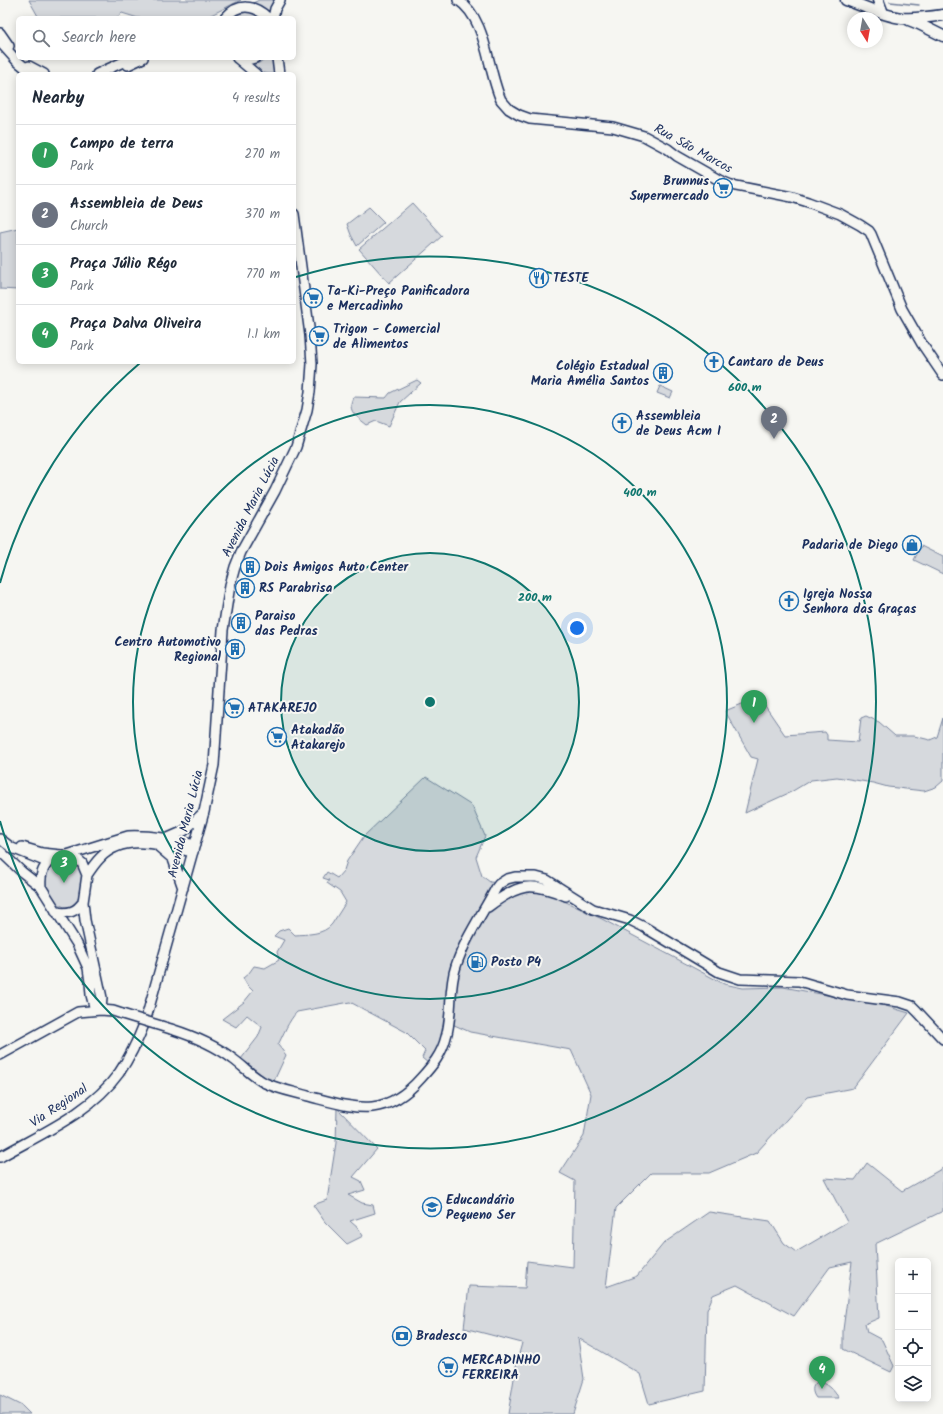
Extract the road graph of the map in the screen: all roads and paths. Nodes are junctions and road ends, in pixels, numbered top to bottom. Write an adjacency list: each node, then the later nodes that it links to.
1 (254, 0): 6 (main road)
2 (280, 0): 13 (main road)
3 (458, 0): 31 (main road, Rua São Marcos)
4 (846, 0): 7 (main road)
5 (878, 0): 8 (main road)
6 (243, 7): 10 (main road); 12 (main road)
7 (880, 12)
8 (883, 12)
9 (883, 13): 14 (main road)
10 (228, 15)
11 (943, 15): 14 (main road)
12 (266, 16)
13 (273, 16)
14 (902, 18): 16 (main road)
15 (0, 33): 18 (main road)
16 (943, 36)
17 (0, 42): 24 (main road)
18 (16, 53)
19 (22, 60): 25 (main road)
20 (128, 60): 26 (main road)
21 (139, 60): 27 (main road)
22 (239, 60): 28 (main road)
23 (277, 60): 29 (main road)
24 (30, 72)
25 (40, 72)
26 (101, 72)
27 (112, 72)
28 (254, 72)
29 (279, 72)
30 (296, 229): 32 (main road, Avenida Maria Lúcia)
31 (943, 375)
32 (204, 812): 33 (main road); 36 (main road, Avenida Maria Lúcia)
33 (167, 838): 36 (main road); 38 (main road)
34 (0, 839): 38 (main road); 39 (main road)
35 (156, 845): 36 (main road); 40 (main road); 42 (main road)
36 (194, 849): 42 (main road, Avenida Maria Lúcia)
37 (0, 851): 41 (main road)
38 (65, 855): 39 (main road); 40 (main road)
39 (50, 860): 41 (main road)
40 (87, 876): 43 (main road)
41 (41, 887): 44 (main road)
42 (183, 888): 50 (main road, Avenida Maria Lúcia)
43 (83, 902): 44 (main road); 46 (main road)
44 (56, 912): 45 (main road)
45 (91, 994): 47 (main road); 48 (main road)
46 (102, 998): 47 (main road); 49 (main road)
47 (98, 1010): 48 (main road); 49 (main road)
48 (78, 1012): 52 (main road)
49 (118, 1012): 51 (main road, bridge)
50 (145, 1022): 53 (main road, Via Regional)
51 (943, 1039)
52 (0, 1055)
53 (0, 1157)

